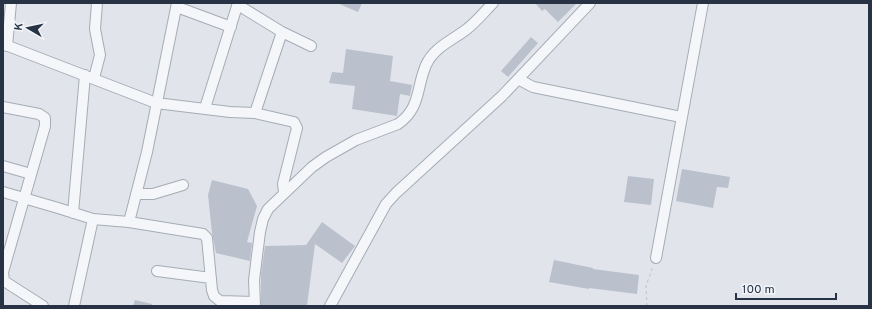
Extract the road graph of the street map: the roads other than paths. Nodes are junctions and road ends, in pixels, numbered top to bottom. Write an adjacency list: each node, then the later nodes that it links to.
1 (11, 3): 10 (street)
2 (97, 3): 12 (street)
3 (493, 3): 23 (street)
4 (590, 3): 13 (street)
5 (703, 3): 18 (street)
6 (238, 4): 8 (street); 9 (street)
7 (177, 5): 8 (street); 14 (street)
8 (230, 27): 16 (street)
9 (282, 32): 11 (street); 17 (street)
10 (5, 45): 12 (street)
11 (311, 46)
12 (90, 76): 14 (street); 26 (street)
13 (518, 79): 18 (street); 36 (street)
14 (156, 103): 16 (street); 24 (street)
15 (3, 107): 20 (street)
16 (205, 108): 17 (street)
17 (255, 113): 23 (street)
18 (681, 117): 29 (street)
19 (3, 166): 20 (street)
20 (31, 174): 25 (street)
21 (183, 185): 24 (street)
22 (3, 192): 25 (street)
23 (284, 192): 33 (street)
24 (136, 194): 28 (street)
25 (24, 198): 26 (street); 32 (street)
26 (74, 213): 27 (street)
27 (93, 219): 28 (street); 35 (street)
28 (129, 222): 31 (street)
29 (656, 258)
30 (157, 271): 31 (street)
31 (211, 278): 33 (street)
32 (29, 302): 34 (street)
33 (255, 304)
34 (43, 306)
35 (74, 306)
36 (330, 306)

